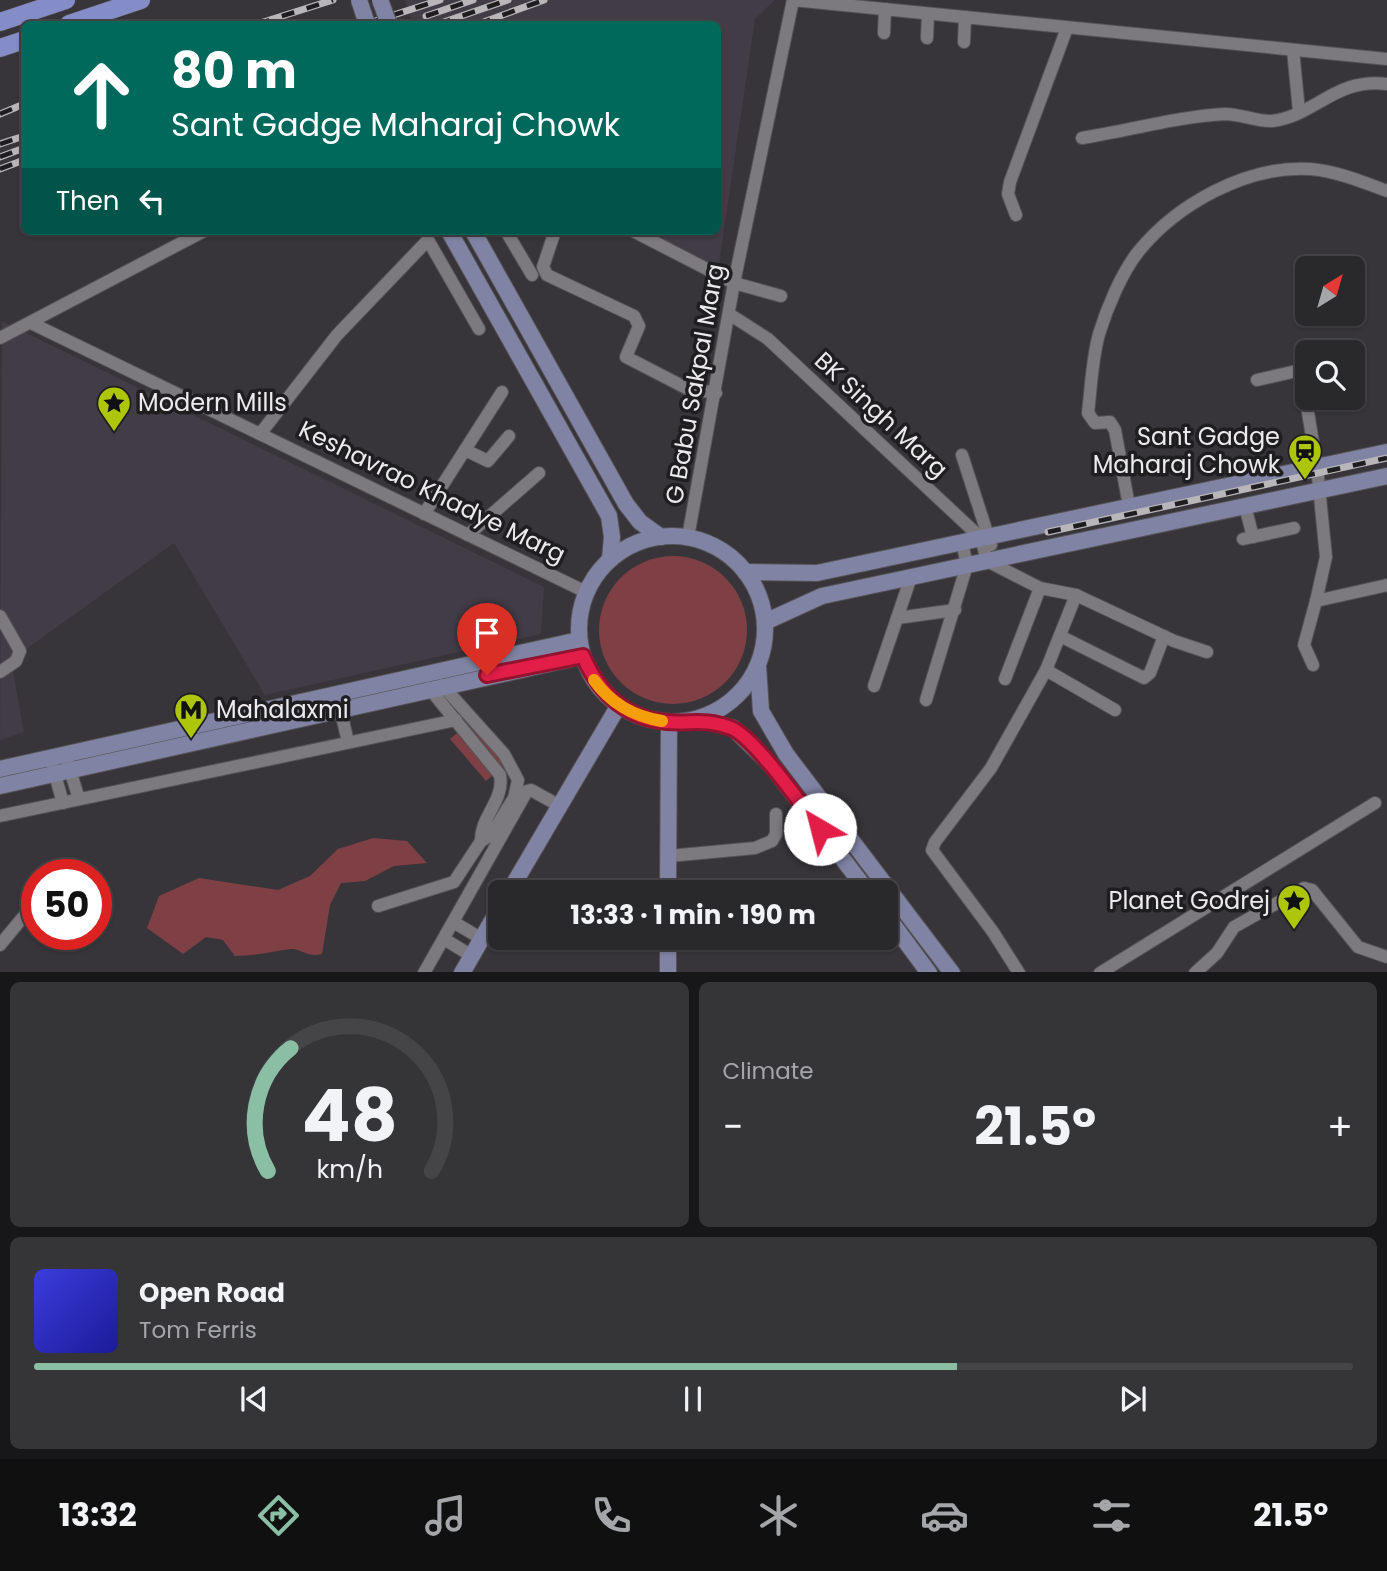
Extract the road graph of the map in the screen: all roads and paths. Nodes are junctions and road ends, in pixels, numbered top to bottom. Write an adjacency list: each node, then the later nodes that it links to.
1 (66, 0): 11 (main road)
2 (141, 0): 8 (main road)
3 (359, 0): 9 (main road, bridge)
4 (380, 0): 10 (main road, bridge)
5 (885, 9): 6 (street, G Babu Sakpal Marg); 13 (street); 35 (street, G Babu Sakpal Marg)
6 (928, 14): 7 (street, G Babu Sakpal Marg); 14 (street)
7 (965, 18): 12 (street, G Babu Sakpal Marg); 16 (street)
8 (78, 21)
9 (367, 21)
10 (388, 21)
11 (0, 22)
12 (1067, 27): 18 (street, G Babu Sakpal Marg); 26 (street)
13 (884, 33)
14 (926, 38)
15 (21, 41): 17 (main road)
16 (964, 42)
17 (0, 48)
18 (1293, 50): 19 (street, G Babu Sakpal Marg); 23 (street)
19 (1369, 58): 20 (street, G Babu Sakpal Marg); 21 (street)
20 (1387, 59)
21 (1368, 81): 22 (street); 23 (street)
22 (1387, 84)
23 (1299, 111): 24 (street)
24 (1082, 138)
25 (1387, 191): 53 (street)
26 (1016, 215)
27 (196, 235): 38 (street)
28 (426, 235): 39 (street); 44 (street)
29 (451, 235): 63 (main road)
30 (474, 235): 58 (main road)
31 (508, 235): 34 (street)
32 (554, 235): 43 (street)
33 (641, 235): 35 (street)
34 (532, 275)
35 (734, 283): 36 (street); 37 (street, G Babu Sakpal Marg)
36 (781, 296)
37 (729, 314): 43 (street, G Babu Sakpal Marg); 60 (street, BK Singh Marg)
38 (31, 323): 40 (street); 44 (street, Keshavrao Khadye Marg)
39 (479, 329)
40 (0, 338)
41 (1257, 380): 49 (street)
42 (502, 392): 46 (street)
43 (716, 393): 59 (street, G Babu Sakpal Marg)
44 (260, 434): 55 (street, Keshavrao Khadye Marg)
45 (509, 436): 46 (street)
46 (465, 450): 55 (street)
47 (1387, 452): 49 (main road)
48 (962, 455): 60 (street)
49 (1317, 467): 52 (street); 53 (main road)
50 (538, 473): 57 (street)
51 (1387, 476): 52 (main road)
52 (1319, 490): 54 (main road); 75 (street)
53 (1129, 506): 60 (main road)
54 (1245, 506): 56 (street); 64 (main road)
55 (424, 514): 57 (street, Keshavrao Khadye Marg)
56 (1294, 528)
57 (468, 535): 73 (street, Keshavrao Khadye Marg)
58 (661, 537): 59 (main road); 63 (main road)
59 (688, 537): 67 (main road)
60 (985, 537): 61 (main road); 64 (street)
61 (962, 542): 62 (main road); 66 (street)
62 (927, 550): 65 (main road); 68 (main road)
63 (610, 559): 73 (main road)
64 (991, 560): 66 (main road); 72 (street)
65 (862, 564): 67 (main road); 71 (main road)
66 (967, 565): 68 (main road); 76 (street)
67 (745, 572): 79 (main road)
68 (932, 572): 69 (main road)
69 (911, 577): 71 (main road); 78 (street)
70 (1387, 585): 75 (street)
71 (867, 586): 79 (main road)
72 (1040, 588): 74 (street); 88 (street)
73 (586, 593): 82 (main road)
74 (1076, 595): 80 (street); 81 (street)
75 (1316, 601): 84 (street)
76 (955, 610): 78 (street); 91 (street)
77 (0, 616): 87 (street)
78 (897, 618): 89 (street)
79 (765, 622): 85 (main road)
80 (1060, 636): 81 (street); 86 (street)
81 (1164, 636): 83 (street)
82 (581, 648): 90 (main road); 92 (main road); 93 (main road)
83 (1208, 652)
84 (1313, 665)
85 (758, 666): 95 (main road); 128 (main road)
86 (1046, 670): 94 (street); 129 (street)
87 (0, 673)
88 (1005, 679)
89 (874, 686)
90 (435, 687): 92 (main road); 96 (street); 108 (street)
91 (926, 700)
92 (331, 705): 98 (street); 99 (main road)
93 (618, 705): 97 (main road); 105 (main road)
94 (1115, 710)
95 (697, 719): 97 (main road); 112 (main road)
96 (456, 720): 98 (street); 108 (street)
97 (669, 722): 109 (main road)
98 (348, 742): 102 (street)
99 (60, 764): 100 (main road); 101 (main road); 102 (street); 103 (street)
100 (1, 768)
101 (0, 786)
102 (79, 799): 103 (street)
103 (63, 803): 107 (street)
104 (1375, 803): 130 (street)
105 (560, 806): 110 (main road); 115 (street)
106 (776, 814): 109 (street)
107 (0, 817)
108 (481, 841): 113 (street)
109 (668, 856): 111 (main road)
110 (516, 880)
111 (668, 880)
112 (859, 880)
113 (378, 906)
114 (21, 920): 120 (street)
115 (455, 923): 118 (street); 119 (street)
116 (488, 928): 119 (main road)
117 (898, 931): 127 (main road)
118 (444, 939): 122 (street); 124 (street)
119 (482, 939): 122 (main road)
120 (0, 945)
121 (668, 950): 126 (main road)
122 (472, 956): 125 (main road)
123 (1387, 957): 131 (street)
124 (424, 972)
125 (462, 972)
126 (668, 972)
127 (929, 972)
128 (952, 972)
129 (1019, 972)
130 (1100, 972)
131 (1195, 972)

